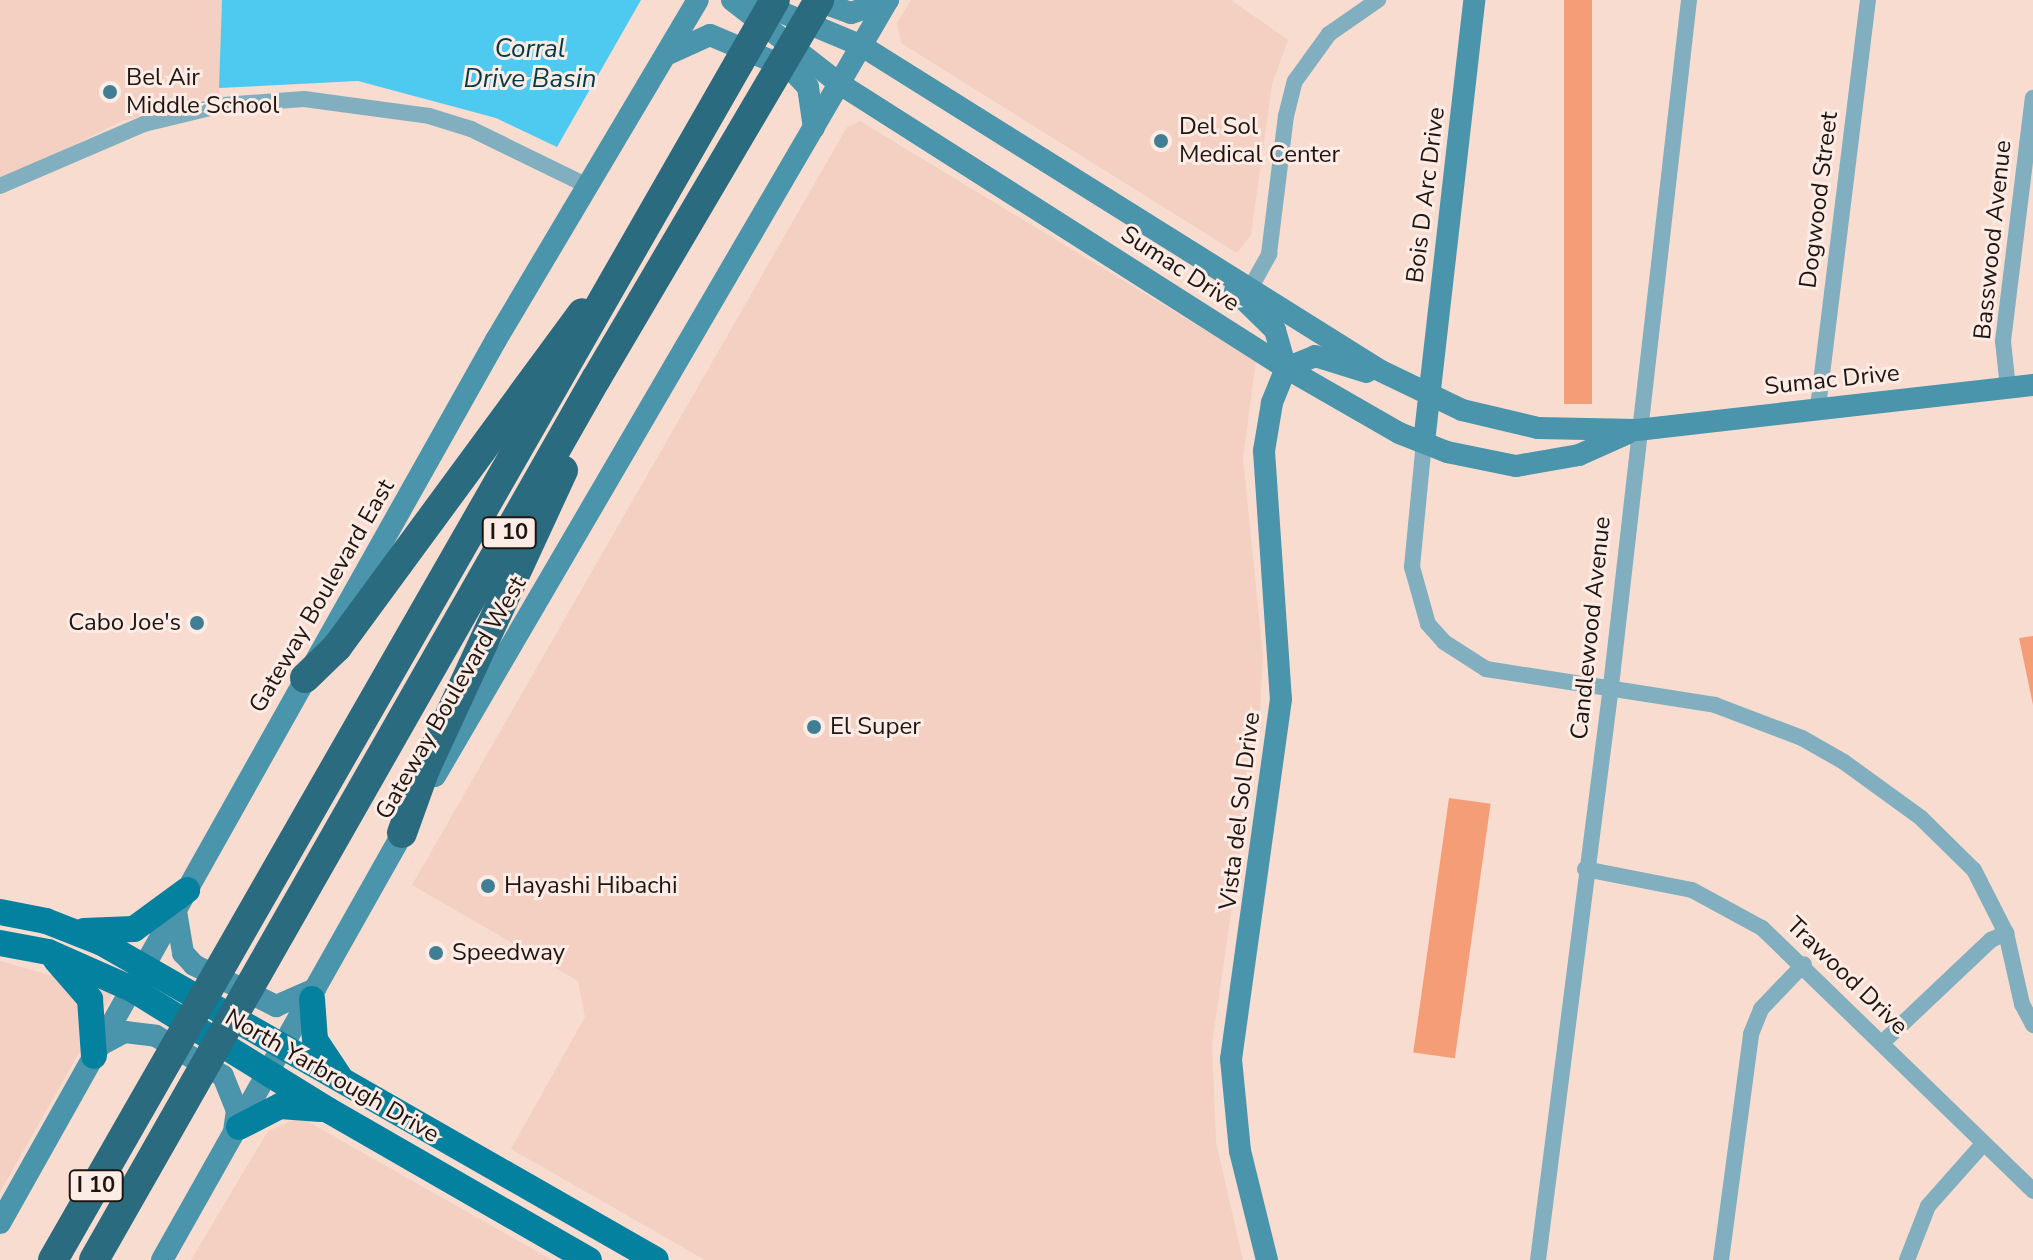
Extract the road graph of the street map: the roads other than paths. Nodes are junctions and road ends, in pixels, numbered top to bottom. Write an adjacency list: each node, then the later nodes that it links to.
1 (698, 0): 12 (main road, Gateway Boulevard East)
2 (732, 0): 13 (main road, Sumac Drive)
3 (752, 0): 11 (main road, Sumac Drive)
4 (775, 0): 19 (highway, I 10)
5 (817, 0): 6 (main road); 22 (highway, I 10)
6 (888, 0): 11 (main road, Gateway Boulevard West)
7 (1378, 0): 20 (street)
8 (1474, 0): 26 (main road, Bois D Arc Drive)
9 (1689, 0): 28 (street, Candlewood Avenue)
10 (1868, 0): 27 (street, Dogwood Street)
11 (862, 46): 13 (main road, Gateway Boulevard West); 18 (main road, Sumac Drive)
12 (668, 54): 15 (main road); 17 (main road, Gateway Boulevard East)
13 (840, 84): 15 (main road, Gateway Boulevard West); 21 (main road, Sumac Drive)
14 (2033, 98): 25 (street, Basswood Avenue)
15 (814, 129): 32 (main road, Gateway Boulevard West)
16 (0, 186): 17 (street)
17 (590, 187): 30 (main road, Gateway Boulevard East)
18 (1176, 241): 20 (main road, Sumac Drive); 21 (main road)
19 (629, 261): 30 (highway); 54 (highway, I 10)
20 (1251, 287): 23 (main road, Sumac Drive)
21 (1286, 368): 23 (main road); 29 (main road, Sumac Drive); 59 (main road, Vista del Sol Drive)
22 (596, 379): 32 (highway); 55 (highway, I 10)
23 (1402, 382): 26 (main road, Sumac Drive)
24 (2033, 385): 25 (main road, Sumac Drive)
25 (2008, 388): 27 (main road, Sumac Drive)
26 (1429, 396): 28 (main road, Sumac Drive); 29 (main road, Bois D Arc Drive)
27 (1818, 407): 28 (main road, Sumac Drive)
28 (1637, 430): 29 (main road, Sumac Drive); 31 (street, Candlewood Avenue)
29 (1424, 442): 31 (street)
30 (305, 678): 34 (main road, Gateway Boulevard East)
31 (1611, 686): 33 (street, Candlewood Avenue); 37 (street)
32 (402, 833): 42 (main road, Gateway Boulevard West)
33 (1585, 869): 40 (street, Trawood Drive); 60 (street, Candlewood Avenue)
34 (182, 900): 36 (main road); 41 (main road, Gateway Boulevard East); 42 (main road)
35 (0, 912): 36 (main road, North Yarbrough Drive)
36 (76, 931): 41 (main road, North Yarbrough Drive)
37 (2006, 933): 43 (street); 44 (street)
38 (0, 943): 39 (main road, North Yarbrough Drive)
39 (48, 952): 41 (main road, North Yarbrough Drive); 46 (main road)
40 (1804, 964): 44 (street, Trawood Drive); 61 (street)
41 (138, 978): 45 (main road, North Yarbrough Drive); 46 (main road, Gateway Boulevard East); 47 (main road, North Yarbrough Drive)
42 (315, 992): 45 (main road, Gateway Boulevard West); 48 (main road)
43 (2033, 1025)
44 (1883, 1042): 51 (street, Trawood Drive)
45 (283, 1049): 47 (main road, Gateway Boulevard West); 48 (main road, North Yarbrough Drive)
46 (98, 1050): 50 (main road); 53 (main road, Gateway Boulevard East)
47 (269, 1074): 49 (main road, North Yarbrough Drive); 50 (main road, Gateway Boulevard West)
48 (345, 1085): 58 (main road, North Yarbrough Drive)
49 (328, 1110): 50 (main road); 57 (main road, North Yarbrough Drive)
50 (236, 1132): 56 (main road, Gateway Boulevard West)
51 (1983, 1144): 52 (street, Trawood Drive); 62 (street)
52 (2033, 1191)
53 (0, 1223)
54 (53, 1260)
55 (94, 1260)
56 (162, 1260)
57 (589, 1260)
58 (656, 1260)
59 (1267, 1260)
60 (1538, 1260)
61 (1721, 1260)
62 (1907, 1260)

